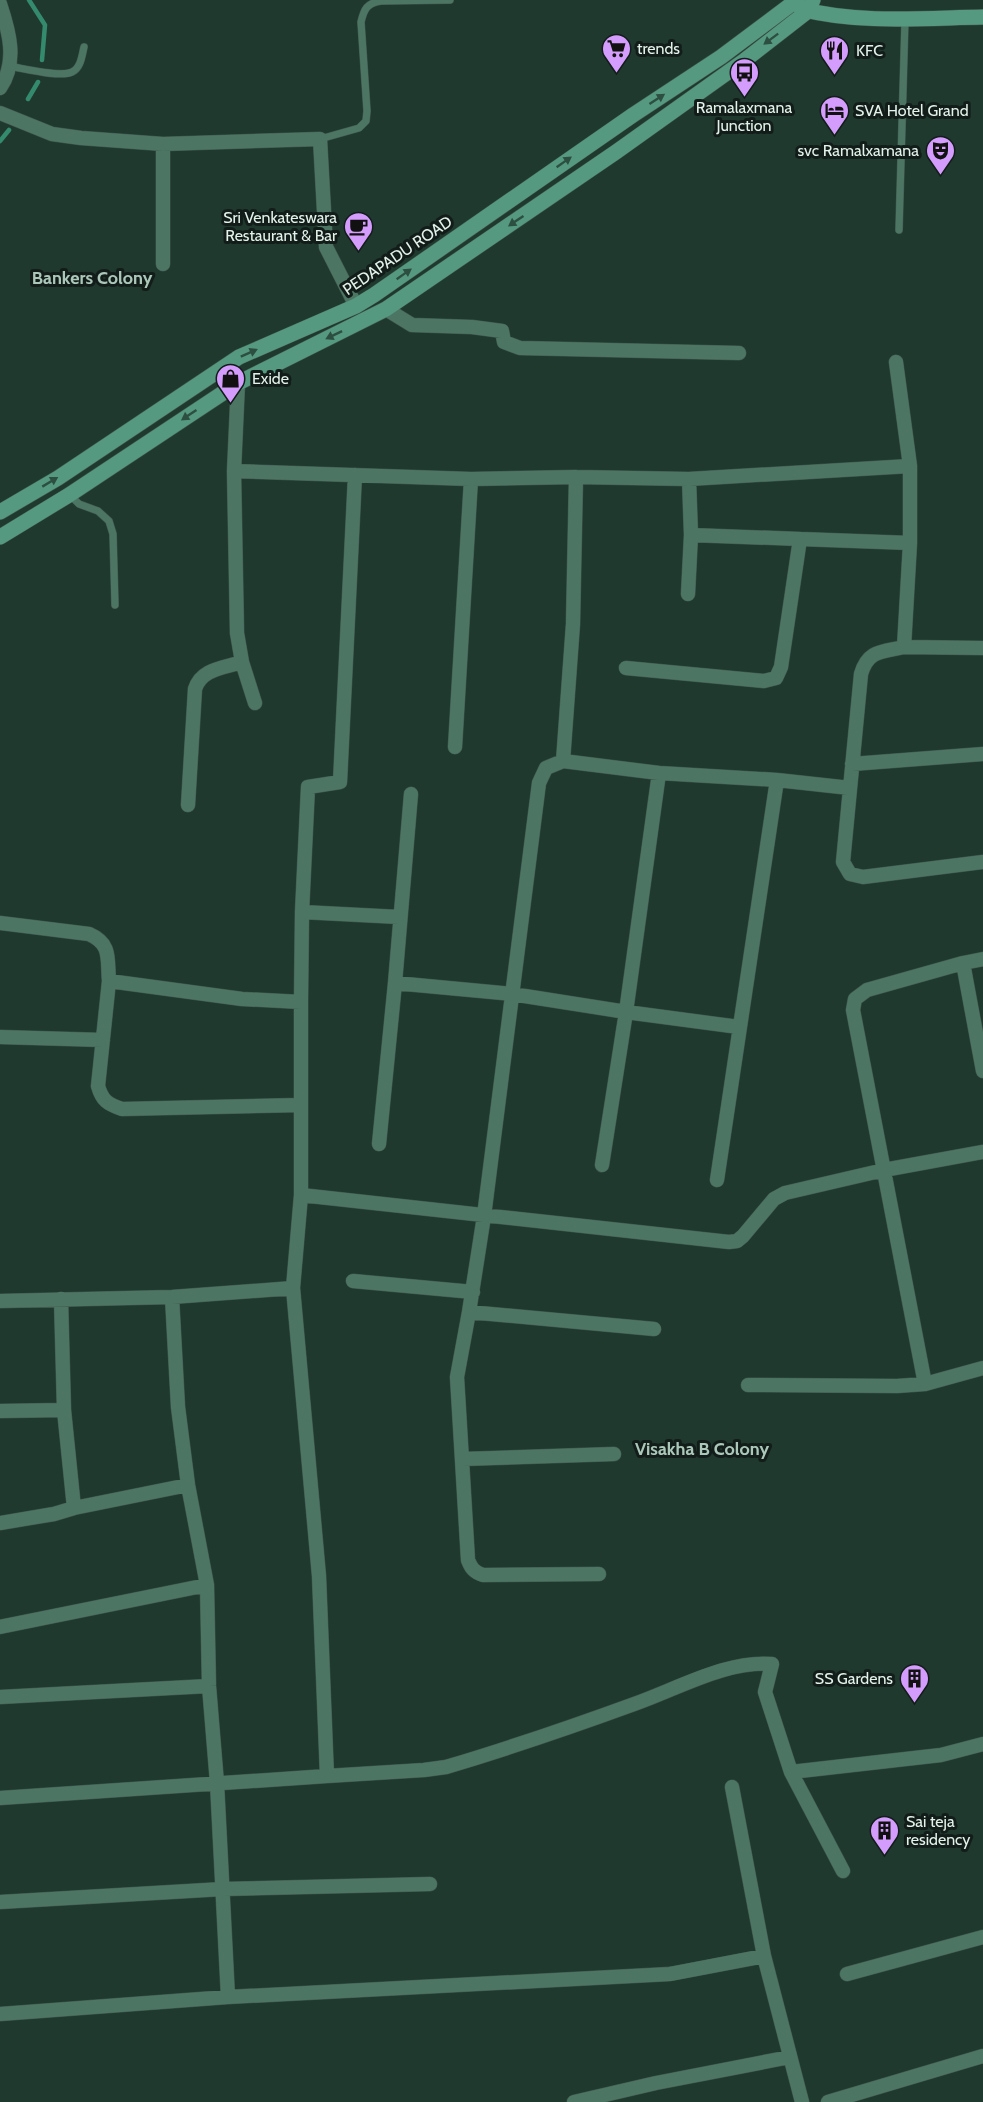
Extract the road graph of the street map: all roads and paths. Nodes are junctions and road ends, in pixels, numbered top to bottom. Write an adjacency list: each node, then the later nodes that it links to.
1 (450, 0): 11 (lane)
2 (793, 3): 4 (main road); 15 (main road, PEDAPADU ROAD, one-way to 2)
3 (0, 4): 8 (street)
4 (811, 5): 6 (main road); 16 (main road, one-way to 16)
5 (983, 17): 6 (main road)
6 (905, 18): 13 (lane)
7 (84, 47): 8 (lane)
8 (8, 66): 9 (street)
9 (1, 84)
10 (0, 113): 12 (street)
11 (320, 139): 12 (street); 15 (street)
12 (163, 144): 14 (street)
13 (899, 230)
14 (163, 264)
15 (356, 306): 27 (main road, PEDAPADU ROAD, one-way to 15)
16 (386, 309): 17 (street); 19 (main road, one-way to 19)
17 (740, 353)
18 (896, 362): 20 (street)
19 (238, 383): 21 (street); 26 (main road, one-way to 26)
20 (910, 466): 25 (street); 31 (street)
21 (234, 471): 22 (street); 36 (street)
22 (355, 475): 24 (street); 49 (street)
23 (576, 477): 24 (street); 25 (street); 41 (street)
24 (471, 478): 39 (street)
25 (689, 479): 28 (street)
26 (69, 495): 29 (main road); 33 (lane)
27 (0, 512)
28 (691, 536): 30 (street); 32 (street)
29 (0, 537)
30 (800, 539): 31 (street); 37 (street)
31 (910, 543): 34 (street)
32 (688, 594)
33 (115, 605)
34 (904, 647): 35 (street); 42 (street)
35 (983, 648)
36 (242, 662): 38 (street); 47 (street)
37 (626, 668)
38 (255, 703)
39 (454, 747)
40 (983, 754): 42 (street)
41 (563, 761): 43 (street); 56 (street)
42 (852, 764): 45 (street)
43 (659, 773): 44 (street); 58 (street)
44 (777, 780): 45 (street); 59 (street)
45 (850, 788): 48 (street)
46 (411, 794): 50 (street)
47 (188, 805)
48 (983, 862)
49 (302, 912): 50 (street); 57 (street)
50 (399, 917): 55 (street)
51 (0, 923): 54 (street)
52 (983, 959): 53 (street)
53 (963, 963): 62 (street); 67 (street)
54 (109, 981): 57 (street); 61 (street)
55 (395, 983): 56 (street); 64 (street)
56 (512, 994): 58 (street); 70 (street)
57 (301, 1002): 63 (street)
58 (626, 1012): 59 (street); 66 (street)
59 (739, 1027): 68 (street)
60 (0, 1037): 61 (street)
61 (103, 1040): 63 (street)
62 (983, 1071)
63 (301, 1105): 69 (street)
64 (379, 1144)
65 (983, 1152): 67 (street)
66 (602, 1165)
67 (884, 1170): 70 (street); 80 (street)
68 (717, 1180)
69 (301, 1195): 70 (street); 72 (street)
70 (484, 1216): 73 (street)
71 (353, 1281): 73 (street)
72 (293, 1288): 74 (street); 96 (street)
73 (473, 1292): 77 (street)
74 (172, 1297): 75 (street); 86 (street)
75 (61, 1299): 76 (street); 82 (street)
76 (0, 1301)
77 (470, 1312): 78 (street); 85 (street)
78 (654, 1329)
79 (983, 1368): 80 (street)
80 (925, 1384): 81 (street)
81 (748, 1385)
82 (64, 1410): 83 (street); 87 (street)
83 (0, 1411)
84 (614, 1454): 85 (street)
85 (462, 1459): 89 (street)
86 (188, 1485): 87 (street); 90 (street)
87 (74, 1508): 88 (street)
88 (0, 1524)
89 (598, 1574)
90 (207, 1585): 91 (street); 92 (street)
91 (0, 1627)
92 (209, 1686): 93 (street); 97 (street)
93 (0, 1697)
94 (983, 1744): 95 (street)
95 (791, 1772): 96 (street); 100 (street)
96 (327, 1776): 97 (street)
97 (217, 1784): 99 (street); 102 (street)
98 (732, 1787): 105 (street)
99 (0, 1798)
100 (843, 1871)
101 (430, 1884): 102 (street)
102 (223, 1889): 103 (street); 107 (street)
103 (0, 1902)
104 (983, 1937): 106 (street)
105 (764, 1956): 107 (street); 110 (street)
106 (847, 1974)
107 (228, 1997): 108 (street)
108 (0, 2014)
109 (983, 2056): 113 (street)
110 (790, 2057): 111 (street); 112 (street)
111 (574, 2102)
112 (802, 2102)
113 (828, 2102)

